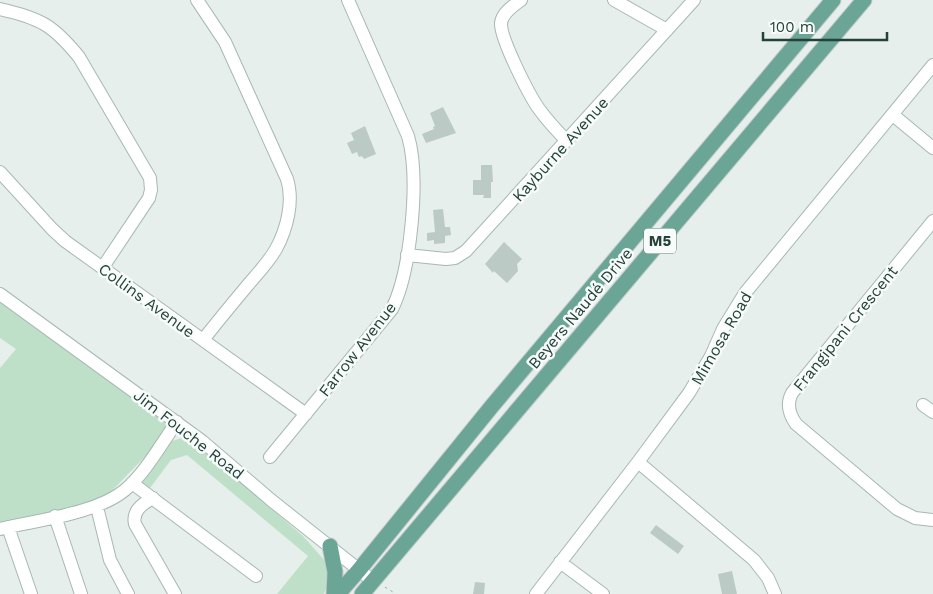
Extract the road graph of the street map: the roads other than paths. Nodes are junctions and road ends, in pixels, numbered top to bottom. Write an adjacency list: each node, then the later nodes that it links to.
1 (197, 0): 19 (street)
2 (348, 0): 16 (street, Farrow Avenue)
3 (521, 0): 12 (street)
4 (614, 0): 9 (street)
5 (694, 0): 9 (street, Kayburne Avenue)
6 (834, 0): 32 (main road, Beyers Naudé Drive / M5)
7 (864, 0): 34 (main road, Beyers Naudé Drive / M5)
8 (0, 9): 17 (street)
9 (667, 30): 12 (street, Kayburne Avenue)
10 (933, 65): 11 (street, Mimosa Road)
11 (893, 115): 13 (street); 23 (street, Mimosa Road)
12 (567, 141): 16 (street, Kayburne Avenue)
13 (933, 148)
14 (0, 172): 17 (street, Collins Avenue)
15 (933, 221): 28 (street, Frangipani Crescent)
16 (407, 255): 20 (street, Farrow Avenue)
17 (103, 267): 19 (street, Collins Avenue)
18 (0, 294): 21 (street, Jim Fouche Road)
19 (203, 340): 20 (street, Collins Avenue)
20 (306, 414): 22 (street, Farrow Avenue)
21 (177, 422): 24 (street); 30 (street, Jim Fouche Road)
22 (270, 457)
23 (638, 462): 31 (street, Mimosa Road); 43 (street)
24 (132, 482): 25 (street); 26 (street)
25 (153, 498): 33 (street); 38 (street)
26 (97, 507): 27 (street); 37 (street)
27 (55, 516): 29 (street); 36 (street)
28 (933, 520)
29 (4, 528): 35 (street)
30 (330, 546): 32 (street, Jim Fouche Road); 39 (main road)
31 (560, 562): 41 (street, Mimosa Road); 42 (street)
32 (359, 570): 34 (street, Jim Fouche Road); 39 (main road, Beyers Naudé Drive / M5)
33 (256, 576)
34 (373, 581): 40 (main road, Beyers Naudé Drive / M5)
35 (31, 594)
36 (81, 594)
37 (128, 594)
38 (175, 594)
39 (336, 594)
40 (362, 594)
41 (536, 594)
42 (603, 594)
43 (775, 594)

